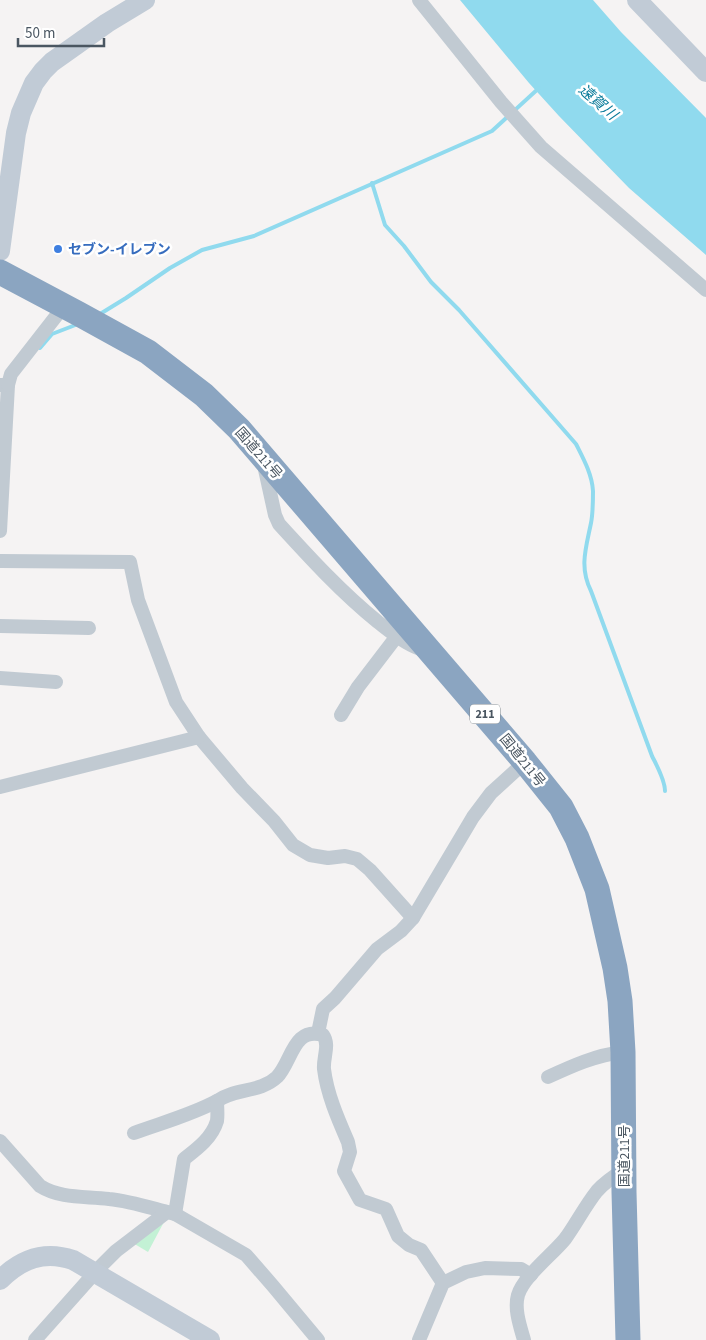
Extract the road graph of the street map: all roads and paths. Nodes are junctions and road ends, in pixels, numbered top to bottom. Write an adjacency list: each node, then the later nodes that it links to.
1 (145, 0): 5 (street)
2 (419, 0): 7 (street)
3 (637, 0): 4 (street)
4 (706, 72)
5 (0, 251)
6 (0, 272): 8 (highway, 国道211号 / 211)
7 (706, 290)
8 (64, 306): 9 (street); 10 (highway, 国道211号 / 211)
9 (4, 385): 11 (street)
10 (262, 457): 15 (street); 16 (highway, 国道211号 / 211)
11 (0, 531)
12 (0, 562): 20 (street)
13 (0, 626): 14 (street)
14 (89, 628)
15 (397, 636): 16 (street); 19 (street)
16 (431, 652): 21 (highway, 国道211号 / 211)
17 (0, 678): 18 (street)
18 (56, 682)
19 (341, 715)
20 (199, 737): 22 (street); 23 (street)
21 (526, 762): 23 (street); 25 (highway, 国道211号 / 211)
22 (0, 787)
23 (413, 918): 24 (street)
24 (318, 1033): 27 (street); 34 (street)
25 (622, 1052): 26 (street); 30 (highway, 国道211号 / 211)
26 (548, 1077)
27 (217, 1101): 28 (street); 31 (street)
28 (134, 1133)
29 (0, 1141): 31 (street)
30 (624, 1170): 32 (street); 40 (highway, 国道211号 / 211)
31 (171, 1213): 35 (street); 37 (street)
32 (531, 1275): 34 (street); 39 (street)
33 (0, 1280): 36 (street)
34 (444, 1284): 38 (street)
35 (35, 1340)
36 (210, 1340)
37 (318, 1340)
38 (419, 1340)
39 (524, 1340)
40 (628, 1340)

